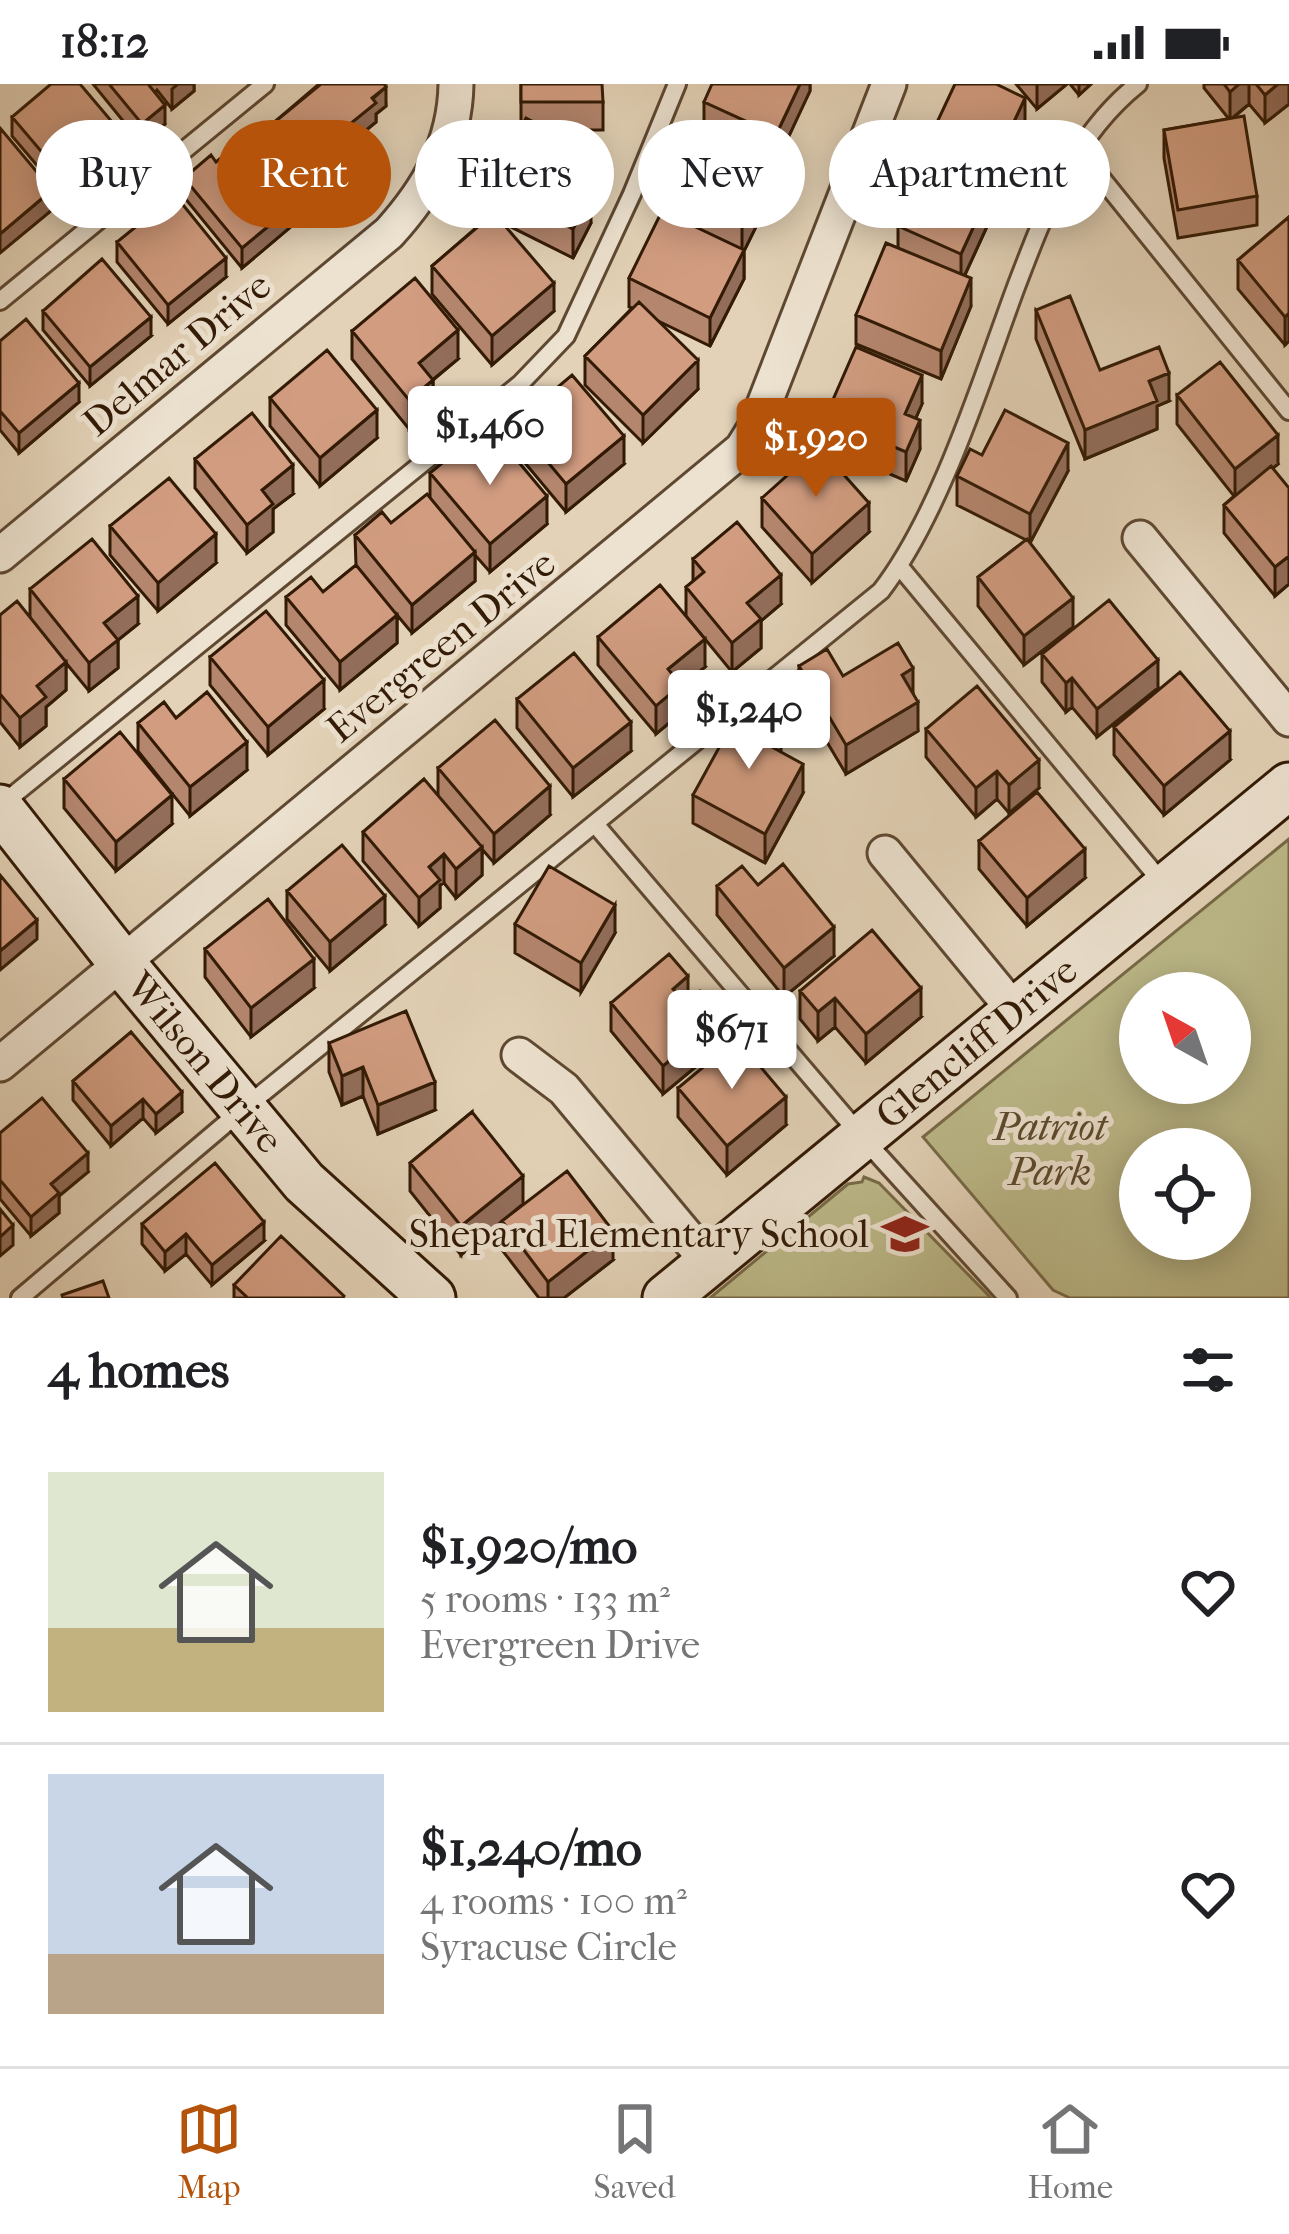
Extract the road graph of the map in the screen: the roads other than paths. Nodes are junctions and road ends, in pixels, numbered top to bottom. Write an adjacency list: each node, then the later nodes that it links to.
1 (265, 84): 9 (lane)
2 (456, 84): 12 (street, Delmar Drive)
3 (677, 84): 16 (lane)
4 (889, 84): 20 (street, Evergreen Drive)
5 (1138, 84): 6 (lane)
6 (1100, 120)
7 (1110, 189): 10 (lane)
8 (1038, 228): 13 (lane)
9 (0, 301)
10 (1289, 411)
11 (1140, 538): 14 (street)
12 (0, 555)
13 (900, 567): 17 (lane); 19 (lane)
14 (1289, 719)
15 (1289, 786): 19 (street, Glencliff Drive)
16 (0, 807): 20 (street, Wilson Drive)
17 (595, 824): 24 (lane); 25 (lane)
18 (885, 853): 21 (street)
19 (1166, 887): 21 (street, Glencliff Drive)
20 (122, 962): 23 (street, Evergreen Drive); 24 (street, Wilson Drive)
21 (1016, 1011): 25 (street, Glencliff Drive)
22 (519, 1055): 26 (street)
23 (0, 1064)
24 (243, 1109): 27 (lane); 28 (street, Wilson Drive)
25 (862, 1138): 26 (street, Glencliff Drive); 30 (lane)
26 (709, 1263): 29 (street, Glencliff Drive)
27 (20, 1298)
28 (432, 1298)
29 (666, 1298)
30 (1008, 1298)

